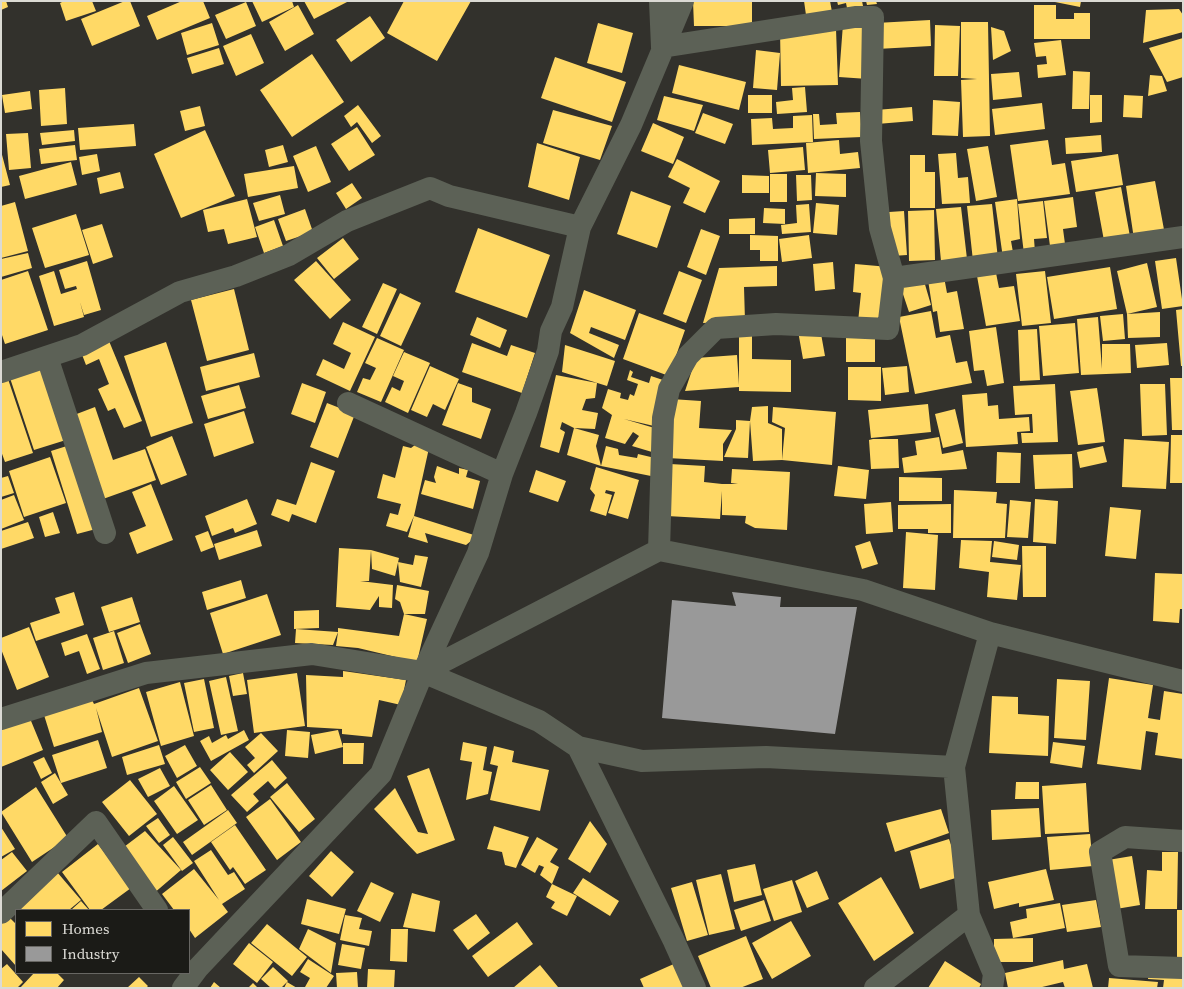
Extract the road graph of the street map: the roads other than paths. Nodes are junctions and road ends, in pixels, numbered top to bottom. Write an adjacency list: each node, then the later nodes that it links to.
1 (660, 1): 3 (street)
2 (683, 1): 3 (street)
3 (662, 47): 4 (street); 6 (street)
4 (580, 227): 7 (street); 10 (street)
5 (1183, 238): 6 (street)
6 (894, 278): 12 (street)
7 (47, 357): 8 (street); 11 (street)
8 (1, 372)
9 (348, 403): 10 (street)
10 (502, 474): 14 (street)
11 (104, 533)
12 (660, 550): 13 (street); 14 (street)
13 (990, 633): 15 (street); 18 (street)
14 (423, 672): 16 (street); 17 (street); 23 (street)
15 (1183, 681)
16 (1, 719)
17 (578, 747): 18 (street); 27 (street)
18 (954, 767): 22 (street)
19 (1183, 841): 24 (street)
20 (156, 909): 21 (street)
21 (1, 913)
22 (969, 915): 28 (street); 29 (street)
23 (194, 961)
24 (1183, 968)
25 (189, 974): 26 (street)
26 (183, 988)
27 (695, 988)
28 (875, 988)
29 (992, 988)

